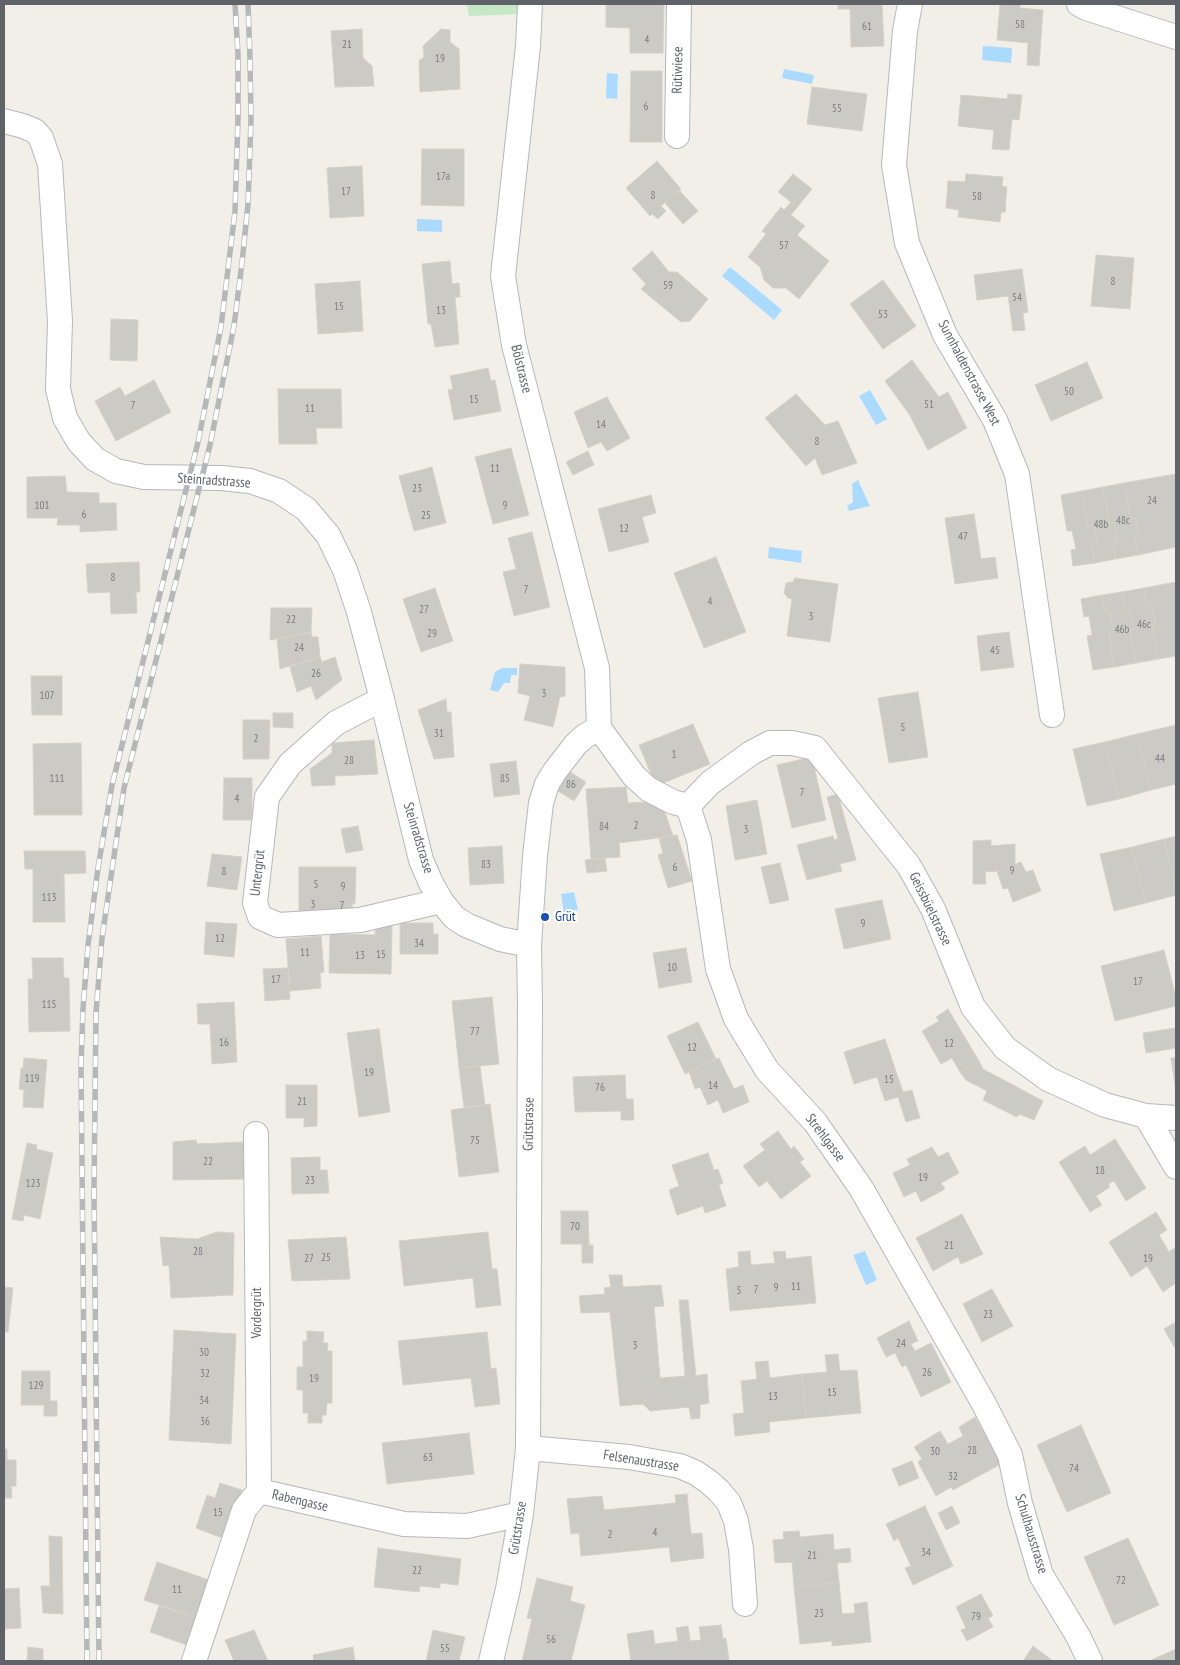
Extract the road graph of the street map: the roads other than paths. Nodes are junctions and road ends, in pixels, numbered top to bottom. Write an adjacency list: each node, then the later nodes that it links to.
1 (530, 4): 10 (street, Bölstrasse)
2 (679, 4): 7 (street, Rütiwiese)
3 (910, 4): 9 (street, Sunnhaldenstrasse West)
4 (1079, 4): 5 (street)
5 (1176, 38)
6 (4, 121): 8 (street, Steinradstrasse)
7 (677, 136)
8 (382, 699): 12 (street, Steinradstrasse); 12 (street, Untergrüt)
9 (1052, 715)
10 (599, 728): 11 (street); 13 (street, Grütstrasse)
11 (688, 806): 14 (street, Geissbüelstrasse); 19 (street, Strehlgasse)
12 (441, 901): 13 (street, Steinradstrasse)
13 (529, 945): 18 (street, Grütstrasse)
14 (1146, 1116): 15 (street, Geissbüelstrasse); 17 (street)
15 (1176, 1118)
16 (256, 1134): 20 (street, Vordergrüt)
17 (1176, 1167)
18 (528, 1448): 21 (street, Grütstrasse); 22 (street, Felsenaustrasse)
19 (1010, 1455): 25 (street, Schulhausstrasse)
20 (259, 1491): 21 (street, Rabengasse); 23 (street, Rabengasse)
21 (521, 1514): 24 (street, Grütstrasse)
22 (745, 1604)
23 (194, 1661)
24 (491, 1661)
25 (1090, 1661)

